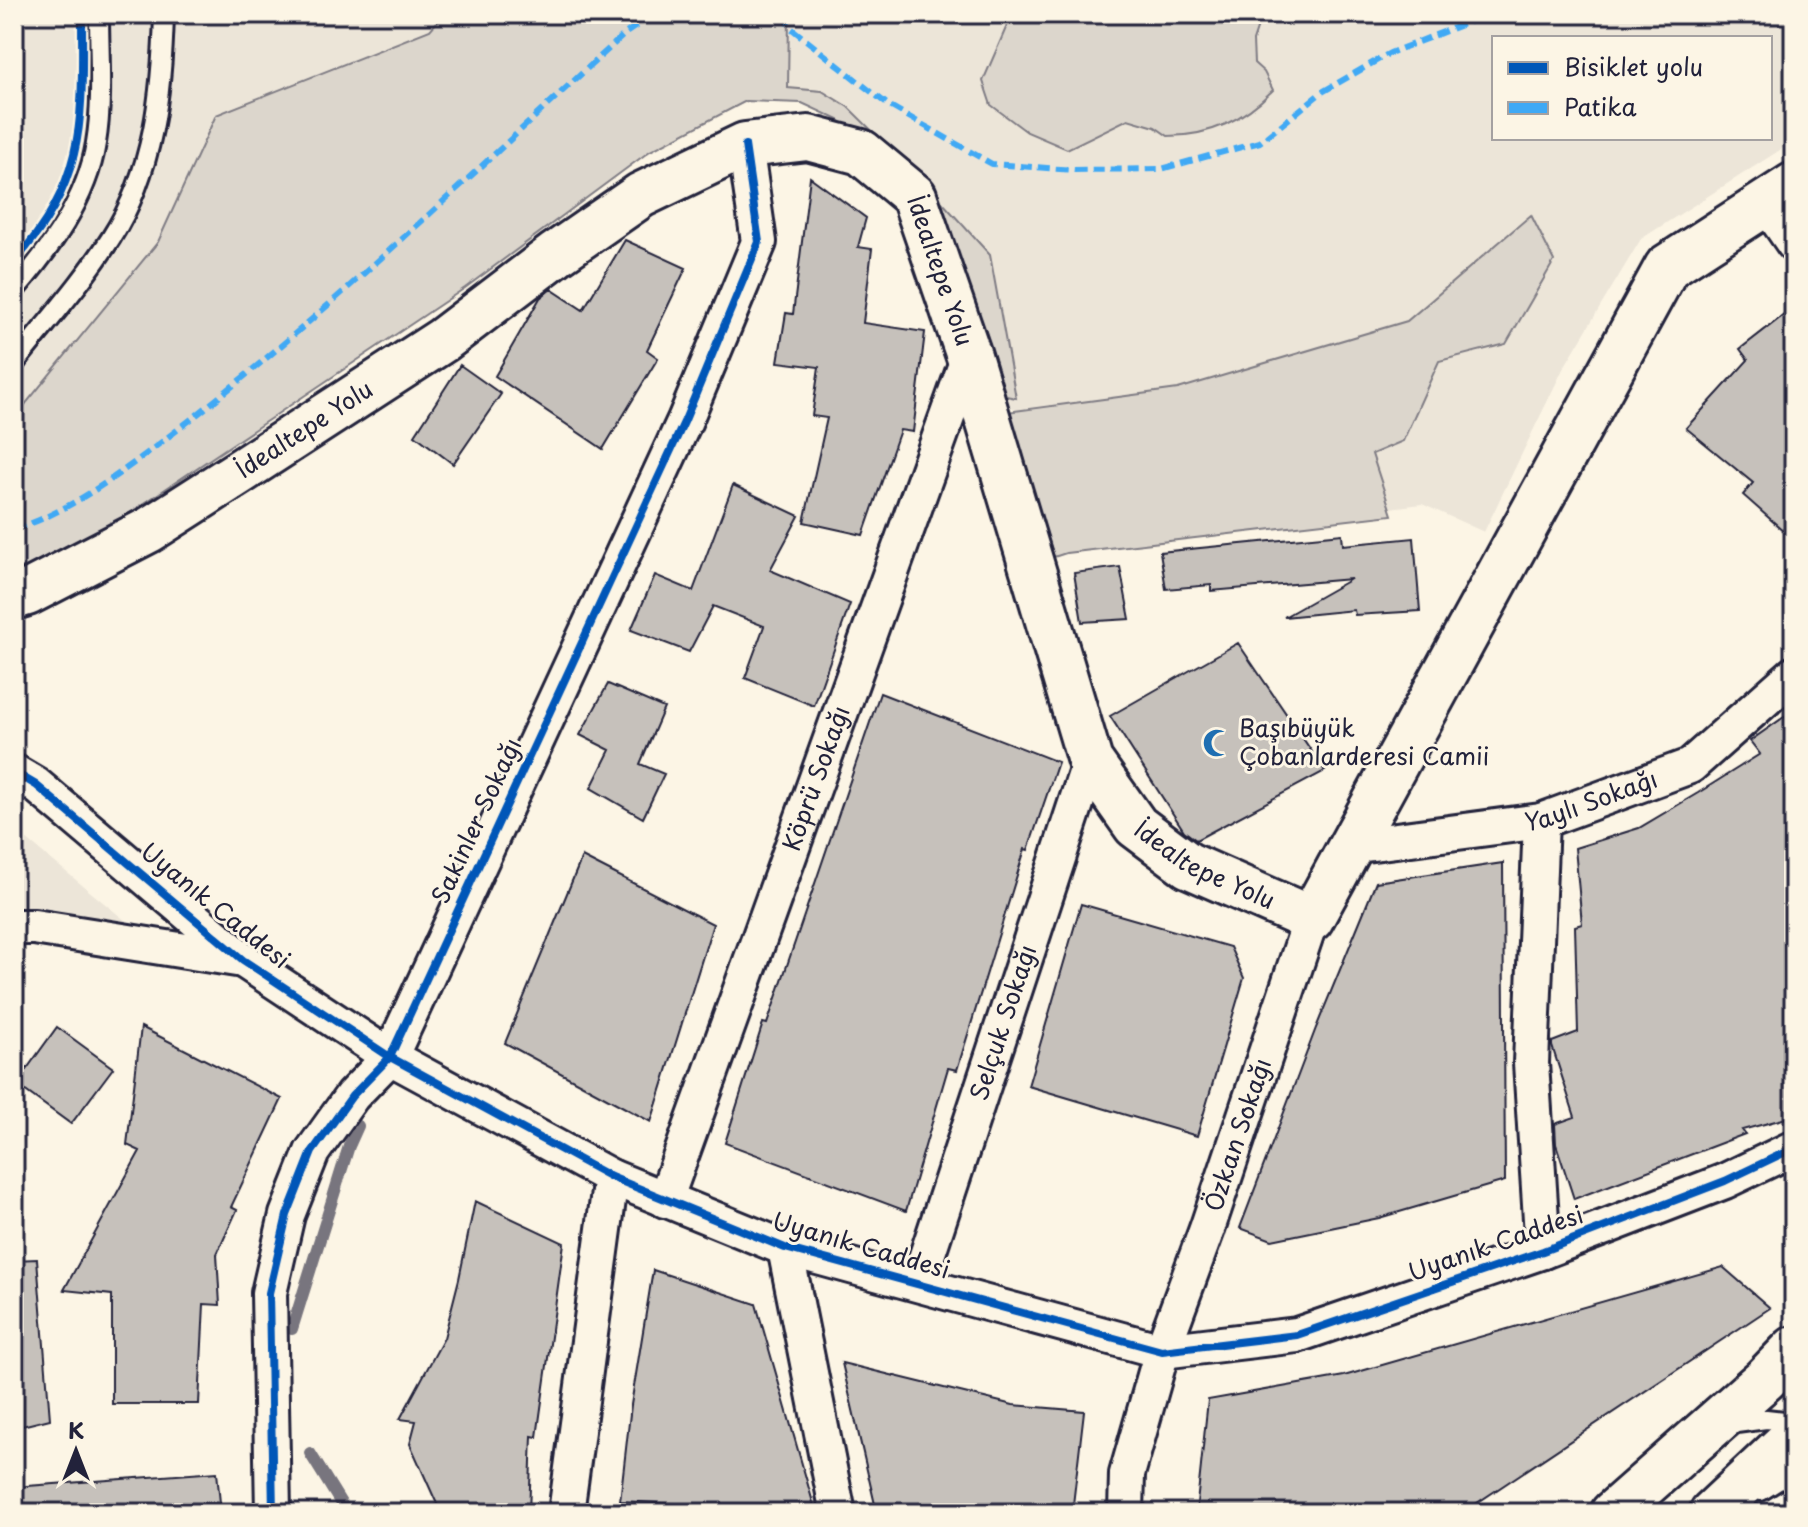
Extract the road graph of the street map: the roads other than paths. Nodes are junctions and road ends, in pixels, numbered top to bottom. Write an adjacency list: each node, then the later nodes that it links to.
1 (99, 14): 6 (lane)
2 (164, 14): 8 (lane)
3 (745, 145): 7 (main road, İdealtepe Yolu); 9 (main road, İdealtepe Yolu); 18 (street, Sakinler Sokağı)
4 (1780, 194): 5 (street); 14 (main road)
5 (1794, 244)
6 (14, 291)
7 (969, 356): 11 (main road, İdealtepe Yolu); 21 (street, Köprü Sokağı)
8 (14, 364)
9 (14, 597)
10 (1794, 674): 13 (street, Yaylı Sokağı)
11 (1090, 761): 15 (main road, İdealtepe Yolu); 24 (street, Selçuk Sokağı)
12 (14, 772): 17 (street, Uyanık Caddesi)
13 (1541, 821): 14 (street, Yaylı Sokağı); 23 (street)
14 (1350, 846): 15 (main road)
15 (1311, 919): 26 (street, Özkan Sokağı)
16 (14, 927): 17 (street)
17 (243, 960): 18 (street, Uyanık Caddesi)
18 (390, 1057): 20 (street, Uyanık Caddesi); 31 (street, Sakinler Sokağı)
19 (1794, 1148): 23 (street, Uyanık Caddesi)
20 (611, 1177): 21 (street, Uyanık Caddesi); 32 (street)
21 (665, 1200): 22 (street, Uyanık Caddesi)
22 (785, 1248): 24 (street, Uyanık Caddesi); 33 (street)
23 (1543, 1251): 26 (street, Uyanık Caddesi)
24 (918, 1283): 26 (street, Uyanık Caddesi)
25 (1794, 1349): 28 (main road)
26 (1162, 1351): 34 (street, Özkan Sokağı)
27 (1794, 1422): 28 (lane)
28 (1708, 1429): 35 (main road)
29 (1794, 1436): 36 (main road)
30 (1794, 1470): 37 (lane)
31 (273, 1513)
32 (566, 1513)
33 (838, 1513)
34 (1126, 1513)
35 (1613, 1513)
36 (1712, 1513)
37 (1729, 1513)

